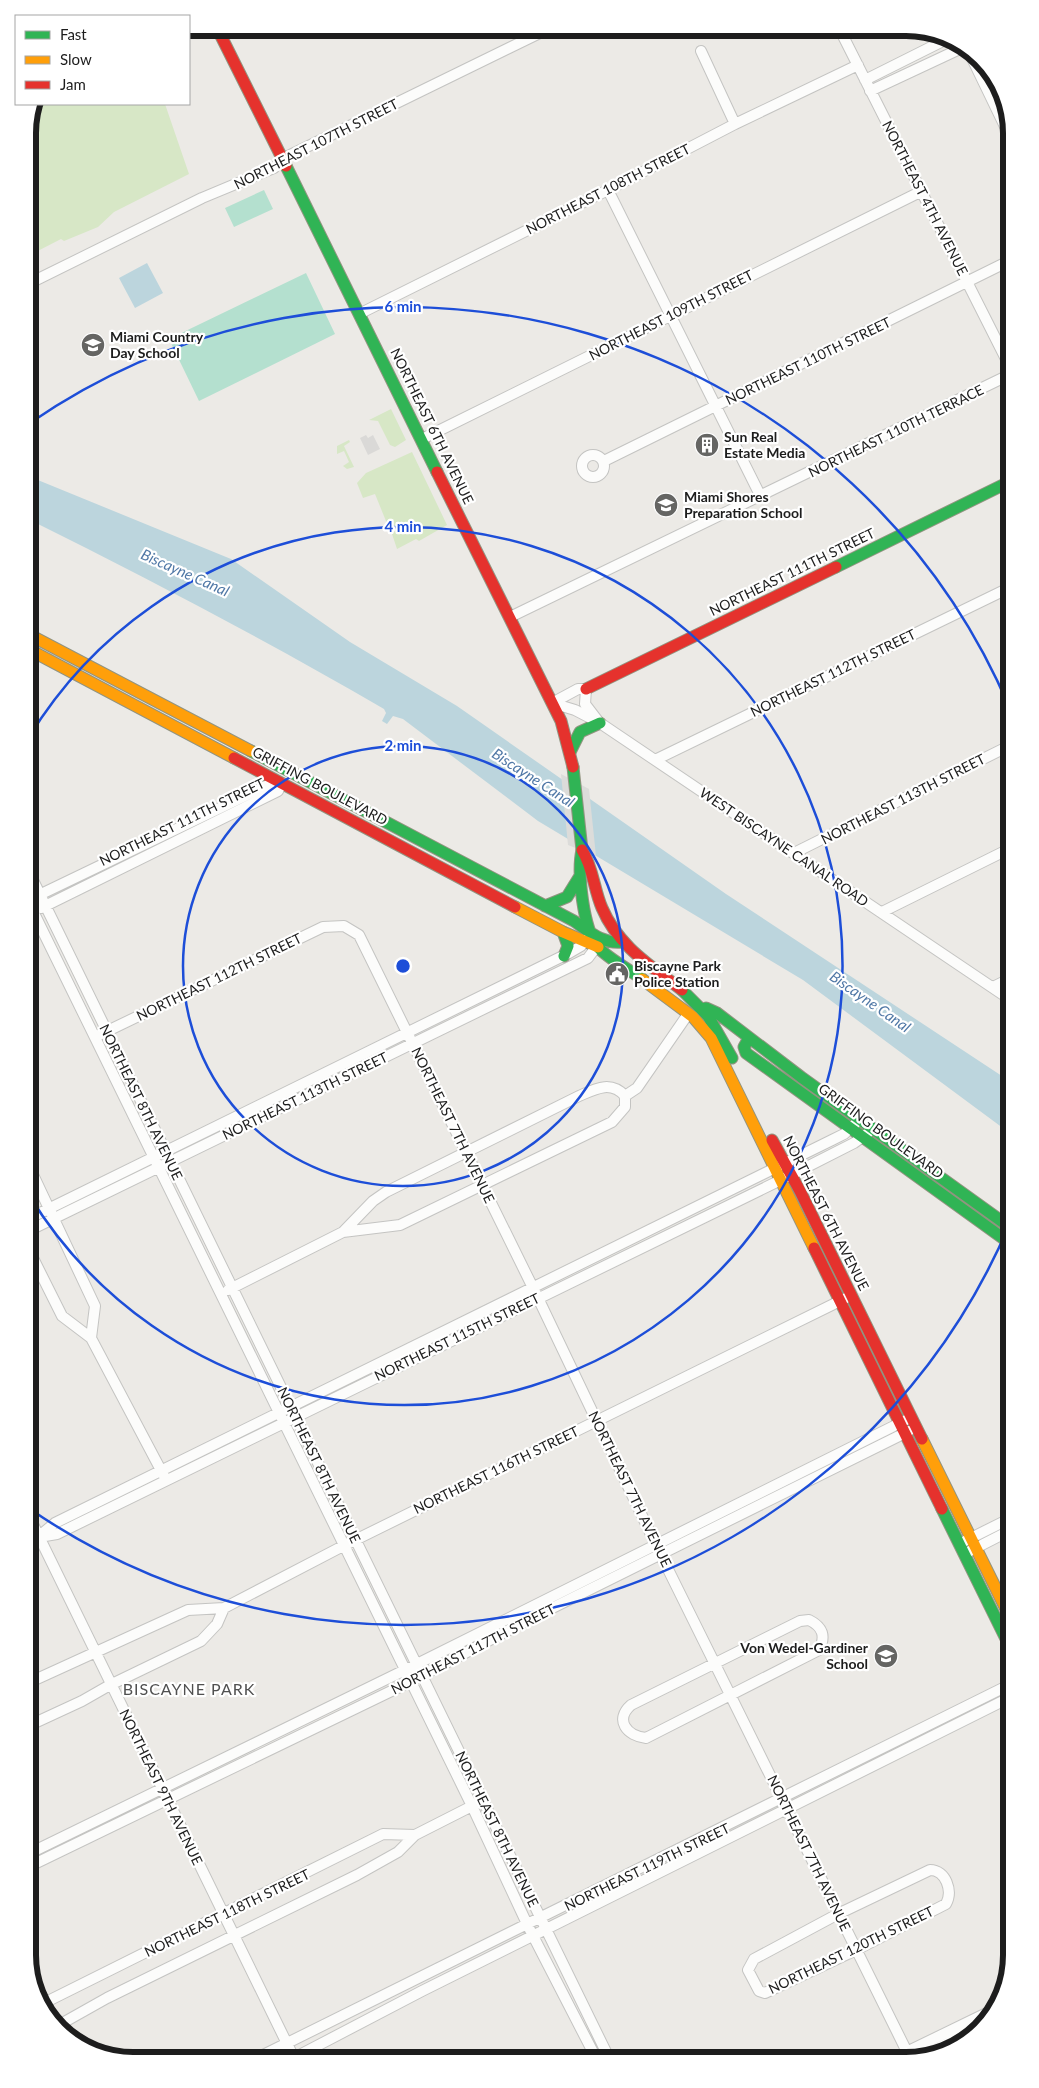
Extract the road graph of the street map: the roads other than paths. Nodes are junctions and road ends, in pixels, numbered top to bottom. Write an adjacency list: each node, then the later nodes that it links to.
1 (221, 36): 13 (main road, NORTHEAST 6TH AVENUE)
2 (524, 36): 13 (street, NORTHEAST 107TH STREET)
3 (843, 36): 7 (street, NORTHEAST 4TH AVENUE)
4 (940, 42): 9 (street)
5 (701, 51): 12 (street)
6 (957, 51): 10 (street)
7 (858, 66): 9 (street, NORTHEAST 4TH AVENUE); 12 (street, NORTHEAST 108TH STREET)
8 (976, 67): 11 (street)
9 (864, 80): 10 (street, NORTHEAST 4TH AVENUE)
10 (870, 91): 15 (street, NORTHEAST 4TH AVENUE)
11 (1002, 118)
12 (735, 124): 14 (street, NORTHEAST 108TH STREET)
13 (282, 159): 17 (street, NORTHEAST 107TH STREET); 19 (main road, NORTHEAST 6TH AVENUE)
14 (608, 190): 19 (street, NORTHEAST 108TH STREET); 20 (street)
15 (922, 191): 18 (street, NORTHEAST 4TH AVENUE); 20 (street, NORTHEAST 109TH STREET)
16 (1003, 264): 18 (street, NORTHEAST 110TH STREET)
17 (36, 280)
18 (968, 282): 21 (street, NORTHEAST 4TH AVENUE); 23 (street, NORTHEAST 110TH STREET)
19 (359, 314): 24 (main road, NORTHEAST 6TH AVENUE)
20 (672, 314): 23 (street); 24 (street, NORTHEAST 109TH STREET)
21 (1003, 351)
22 (1003, 378): 27 (street, NORTHEAST 110TH TERRACE)
23 (717, 406): 25 (street, NORTHEAST 110TH STREET); 27 (street)
24 (422, 439): 29 (main road, NORTHEAST 6TH AVENUE)
25 (604, 461)
26 (1003, 485): 33 (main road, NORTHEAST 111TH STREET)
27 (762, 497): 29 (street, NORTHEAST 110TH TERRACE)
28 (1003, 590): 41 (street, NORTHEAST 112TH STREET)
29 (510, 618): 35 (main road, NORTHEAST 6TH AVENUE)
30 (36, 638): 32 (main road, GRIFFING BOULEVARD)
31 (36, 653): 34 (main road, GRIFFING BOULEVARD)
32 (126, 686): 34 (main road); 37 (main road, GRIFFING BOULEVARD)
33 (586, 689): 35 (street); 36 (street)
34 (118, 697): 38 (main road, GRIFFING BOULEVARD)
35 (552, 703): 36 (street, WEST BISCAYNE CANAL ROAD); 40 (main road, NORTHEAST 6TH AVENUE)
36 (600, 723): 40 (main road); 41 (street, WEST BISCAYNE CANAL ROAD)
37 (210, 730): 38 (main road); 42 (main road, GRIFFING BOULEVARD)
38 (204, 742): 43 (main road, GRIFFING BOULEVARD)
39 (1003, 749): 47 (street, NORTHEAST 113TH STREET)
40 (570, 752): 45 (main road, NORTHEAST 6TH AVENUE)
41 (655, 760): 47 (street, WEST BISCAYNE CANAL ROAD)
42 (296, 776): 43 (main road); 44 (main road, GRIFFING BOULEVARD)
43 (282, 783): 48 (main road, GRIFFING BOULEVARD); 51 (street, NORTHEAST 111TH STREET); 53 (street, NORTHEAST 111TH STREET)
44 (426, 843): 48 (main road); 54 (main road, GRIFFING BOULEVARD)
45 (582, 850): 49 (main road, NORTHEAST 6TH AVENUE); 56 (main road, NORTHEAST 6TH AVENUE)
46 (1003, 852): 57 (street)
47 (794, 853): 57 (street, WEST BISCAYNE CANAL ROAD)
48 (420, 855): 60 (main road, GRIFFING BOULEVARD)
49 (580, 876): 54 (main road); 61 (main road, NORTHEAST 6TH AVENUE)
50 (36, 887): 51 (street, NORTHEAST 8TH AVENUE)
51 (40, 895): 52 (street, NORTHEAST 111TH STREET); 53 (street, NORTHEAST 8TH AVENUE)
52 (36, 897)
53 (45, 906): 55 (street, NORTHEAST 111TH STREET); 70 (street, NORTHEAST 8TH AVENUE)
54 (545, 906): 61 (main road, GRIFFING BOULEVARD)
55 (36, 911)
56 (603, 912): 61 (main road); 62 (main road, NORTHEAST 6TH AVENUE)
57 (882, 912): 65 (street, WEST BISCAYNE CANAL ROAD)
58 (36, 923): 72 (street, NORTHEAST 8TH AVENUE)
59 (344, 926): 70 (street, NORTHEAST 112TH STREET); 71 (street, NORTHEAST 7TH AVENUE)
60 (562, 932): 61 (main road, GRIFFING BOULEVARD); 63 (main road)
61 (595, 940): 62 (main road, GRIFFING BOULEVARD); 63 (street, NORTHEAST 113TH STREET); 68 (main road, GRIFFING BOULEVARD); 74 (street, NORTHEAST 113TH STREET)
62 (622, 942): 67 (main road, NORTHEAST 6TH AVENUE)
63 (564, 956): 71 (street, NORTHEAST 113TH STREET)
64 (1003, 982): 65 (street)
65 (993, 987): 66 (street, WEST BISCAYNE CANAL ROAD)
66 (1003, 994)
67 (700, 1006): 73 (main road, GRIFFING BOULEVARD); 85 (main road, NORTHEAST 6TH AVENUE)
68 (688, 1014): 69 (main road, GRIFFING BOULEVARD); 77 (street)
69 (706, 1030): 85 (main road, NORTHEAST 6TH AVENUE)
70 (106, 1032): 72 (street, NORTHEAST 112TH STREET); 75 (street, NORTHEAST 8TH AVENUE)
71 (408, 1033): 74 (street, NORTHEAST 7TH AVENUE); 83 (street, NORTHEAST 113TH STREET)
72 (96, 1037): 76 (street, NORTHEAST 8TH AVENUE)
73 (749, 1038): 78 (main road, GRIFFING BOULEVARD); 79 (main road, GRIFFING BOULEVARD)
74 (412, 1043): 82 (street, NORTHEAST 7TH AVENUE); 83 (street, NORTHEAST 113TH STREET)
75 (131, 1081): 76 (street); 83 (street, NORTHEAST 8TH AVENUE)
76 (120, 1087): 84 (street, NORTHEAST 8TH AVENUE)
77 (625, 1096): 82 (street); 88 (street)
78 (860, 1119): 79 (street, NORTHEAST 115TH STREET); 80 (main road, GRIFFING BOULEVARD)
79 (851, 1128): 81 (main road, GRIFFING BOULEVARD); 85 (street, NORTHEAST 115TH STREET)
80 (872, 1128): 81 (street, NORTHEAST 115TH STREET); 92 (main road, GRIFFING BOULEVARD)
81 (863, 1137): 86 (street, NORTHEAST 115TH STREET); 95 (main road, GRIFFING BOULEVARD)
82 (466, 1152): 88 (street, NORTHEAST 7TH AVENUE); 94 (street)
83 (169, 1157): 84 (street, NORTHEAST 113TH STREET); 97 (street, NORTHEAST 8TH AVENUE)
84 (156, 1163): 89 (street, NORTHEAST 113TH STREET); 91 (street, NORTHEAST 113TH STREET); 99 (street, NORTHEAST 8TH AVENUE)
85 (780, 1166): 86 (main road, NORTHEAST 6TH AVENUE); 98 (street, NORTHEAST 115TH STREET)
86 (786, 1177): 100 (main road, NORTHEAST 6TH AVENUE); 101 (street, NORTHEAST 115TH STREET); 102 (main road, NORTHEAST 6TH AVENUE)
87 (36, 1180): 89 (street)
88 (483, 1186): 94 (street); 98 (street, NORTHEAST 7TH AVENUE)
89 (50, 1208): 90 (street, NORTHEAST 113TH STREET); 91 (street)
90 (36, 1215)
91 (54, 1218): 93 (street, NORTHEAST 113TH STREET); 103 (street)
92 (1003, 1222)
93 (36, 1227)
94 (343, 1232): 97 (street)
95 (1003, 1238)
96 (36, 1264): 103 (street)
97 (233, 1287): 99 (street); 104 (street, NORTHEAST 8TH AVENUE)
98 (532, 1287): 101 (street, NORTHEAST 7TH AVENUE); 104 (street, NORTHEAST 115TH STREET)
99 (221, 1293): 105 (street, NORTHEAST 8TH AVENUE)
100 (851, 1296): 102 (street, NORTHEAST 116TH STREET); 109 (main road, NORTHEAST 6TH AVENUE)
101 (538, 1298): 106 (street, NORTHEAST 115TH STREET); 107 (street, NORTHEAST 7TH AVENUE)
102 (840, 1301): 107 (street, NORTHEAST 116TH STREET); 110 (main road, NORTHEAST 6TH AVENUE)
103 (91, 1338): 111 (street)
104 (292, 1407): 105 (street, NORTHEAST 115TH STREET); 106 (street, NORTHEAST 8TH AVENUE)
105 (279, 1412): 108 (street, NORTHEAST 8TH AVENUE); 111 (street, NORTHEAST 115TH STREET)
106 (296, 1417): 108 (street, NORTHEAST 115TH STREET); 117 (street, NORTHEAST 8TH AVENUE)
107 (597, 1420): 117 (street, NORTHEAST 116TH STREET); 121 (street, NORTHEAST 7TH AVENUE)
108 (284, 1422): 112 (street, NORTHEAST 115TH STREET); 119 (street, NORTHEAST 8TH AVENUE)
109 (914, 1422): 110 (street, NORTHEAST 117TH STREET); 118 (main road, NORTHEAST 6TH AVENUE)
110 (903, 1428): 120 (main road, NORTHEAST 6TH AVENUE); 121 (street, NORTHEAST 117TH STREET)
111 (161, 1471): 112 (street); 116 (street, NORTHEAST 115TH STREET)
112 (166, 1480): 116 (street, NORTHEAST 115TH STREET)
113 (1003, 1524): 118 (street)
114 (36, 1532): 116 (street, NORTHEAST 9TH AVENUE)
115 (1003, 1533): 118 (street)
116 (38, 1537): 125 (street, NORTHEAST 9TH AVENUE)
117 (355, 1540): 119 (street, NORTHEAST 116TH STREET); 127 (street, NORTHEAST 8TH AVENUE)
118 (974, 1543): 120 (street); 122 (main road, NORTHEAST 6TH AVENUE)
119 (345, 1545): 123 (street, NORTHEAST 116TH STREET); 128 (street, NORTHEAST 8TH AVENUE)
120 (962, 1549): 124 (main road, NORTHEAST 6TH AVENUE)
121 (658, 1550): 126 (street, NORTHEAST 7TH AVENUE); 127 (street, NORTHEAST 117TH STREET); 129 (street, NORTHEAST 117TH STREET)
122 (1003, 1601)
123 (224, 1608): 125 (street, NORTHEAST 116TH STREET); 132 (street)
124 (1003, 1631)
125 (96, 1651): 130 (street, NORTHEAST 116TH STREET); 132 (street, NORTHEAST 9TH AVENUE)
126 (716, 1662): 134 (street, NORTHEAST 7TH AVENUE); 134 (street); 134 (street)
127 (416, 1665): 128 (street, NORTHEAST 117TH STREET); 129 (street, NORTHEAST 8TH AVENUE)
128 (405, 1670): 131 (street, NORTHEAST 8TH AVENUE); 137 (street, NORTHEAST 117TH STREET)
129 (421, 1676): 131 (street, NORTHEAST 117TH STREET); 140 (street, NORTHEAST 8TH AVENUE)
130 (36, 1679)
131 (410, 1682): 139 (street, NORTHEAST 117TH STREET); 141 (street, NORTHEAST 8TH AVENUE)
132 (110, 1685): 136 (street); 137 (street, NORTHEAST 9TH AVENUE)
133 (1003, 1688): 138 (street, NORTHEAST 119TH STREET)
134 (732, 1696): 138 (street, NORTHEAST 7TH AVENUE)
135 (1003, 1701): 142 (street, NORTHEAST 119TH STREET)
136 (36, 1722)
137 (163, 1788): 139 (street, NORTHEAST 9TH AVENUE); 144 (street, NORTHEAST 117TH STREET)
138 (782, 1799): 142 (street, NORTHEAST 7TH AVENUE); 148 (street, NORTHEAST 119TH STREET)
139 (169, 1800): 145 (street, NORTHEAST 117TH STREET); 146 (street, NORTHEAST 9TH AVENUE)
140 (483, 1801): 141 (street, NORTHEAST 118TH STREET); 148 (street, NORTHEAST 8TH AVENUE)
141 (472, 1806): 143 (street, NORTHEAST 118TH STREET); 149 (street, NORTHEAST 8TH AVENUE)
142 (787, 1809): 147 (street, NORTHEAST 7TH AVENUE); 150 (street, NORTHEAST 119TH STREET)
143 (415, 1834): 146 (street, NORTHEAST 118TH STREET); 151 (street, NORTHEAST 118TH STREET)
144 (36, 1850)
145 (36, 1864)
146 (223, 1914): 151 (street, NORTHEAST 9TH AVENUE); 154 (street, NORTHEAST 118TH STREET)
147 (838, 1914): 153 (street, NORTHEAST 7TH AVENUE); 153 (street, NORTHEAST 120TH STREET); 153 (street, NORTHEAST 120TH STREET)
148 (541, 1919): 149 (street, NORTHEAST 119TH STREET); 150 (street, NORTHEAST 8TH AVENUE)
149 (528, 1926): 152 (street, NORTHEAST 8TH AVENUE); 157 (street, NORTHEAST 119TH STREET)
150 (546, 1929): 152 (street, NORTHEAST 119TH STREET); 163 (street, NORTHEAST 8TH AVENUE)
151 (236, 1936): 156 (street, NORTHEAST 118TH STREET); 157 (street, NORTHEAST 9TH AVENUE)
152 (533, 1936): 161 (street, NORTHEAST 119TH STREET); 162 (street, NORTHEAST 8TH AVENUE)
153 (856, 1950): 164 (street, NORTHEAST 7TH AVENUE)
154 (48, 2001)
155 (980, 2017): 158 (street)
156 (65, 2023)
157 (288, 2043): 159 (street, NORTHEAST 119TH STREET); 160 (street, NORTHEAST 9TH AVENUE)
158 (918, 2051)
159 (269, 2052)
160 (291, 2052)
161 (308, 2052)
162 (592, 2052)
163 (607, 2052)
164 (907, 2052)

